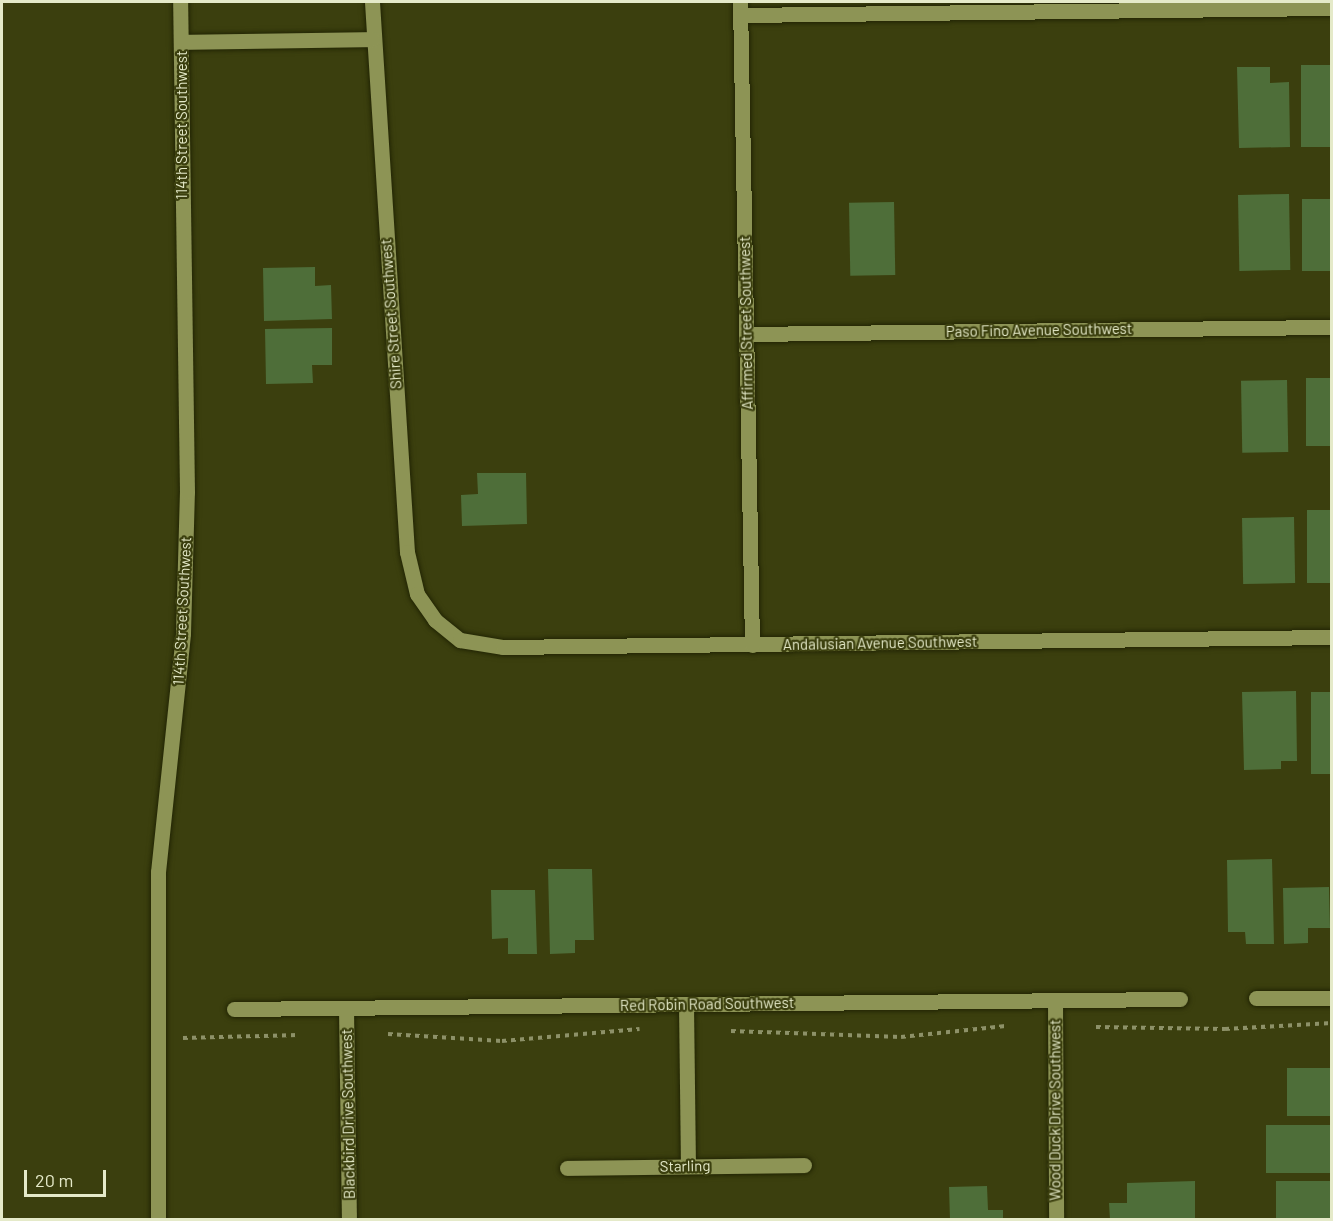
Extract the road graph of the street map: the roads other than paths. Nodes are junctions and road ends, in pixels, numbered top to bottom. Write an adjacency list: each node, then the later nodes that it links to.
1 (180, 2): 6 (street, 114th Street Southwest)
2 (372, 2): 5 (street, Shire Street Southwest)
3 (740, 8): 4 (street); 8 (street, Affirmed Street Southwest)
4 (1332, 8)
5 (372, 39): 6 (street); 9 (street, Shire Street Southwest)
6 (181, 42): 22 (street, 114th Street Southwest)
7 (1332, 327): 8 (street, Paso Fino Avenue Southwest)
8 (747, 334): 11 (street, Affirmed Street Southwest)
9 (435, 621): 11 (street, Andalusian Avenue Southwest)
10 (1332, 637): 11 (street, Andalusian Avenue Southwest)
11 (752, 645)
12 (1256, 998): 13 (street)
13 (1332, 998)
14 (1180, 999): 15 (street, Red Robin Road Southwest)
15 (1054, 1001): 16 (street, Red Robin Road Southwest); 24 (street, Wood Duck Drive Southwest)
16 (686, 1004): 17 (street, Red Robin Road Southwest); 20 (street)
17 (346, 1008): 18 (street, Red Robin Road Southwest); 23 (street, Blackbird Drive Southwest)
18 (234, 1009)
19 (804, 1164): 20 (street, Starling)
20 (688, 1166): 21 (street, Starling)
21 (567, 1168)
22 (158, 1220)
23 (349, 1220)
24 (1056, 1220)

